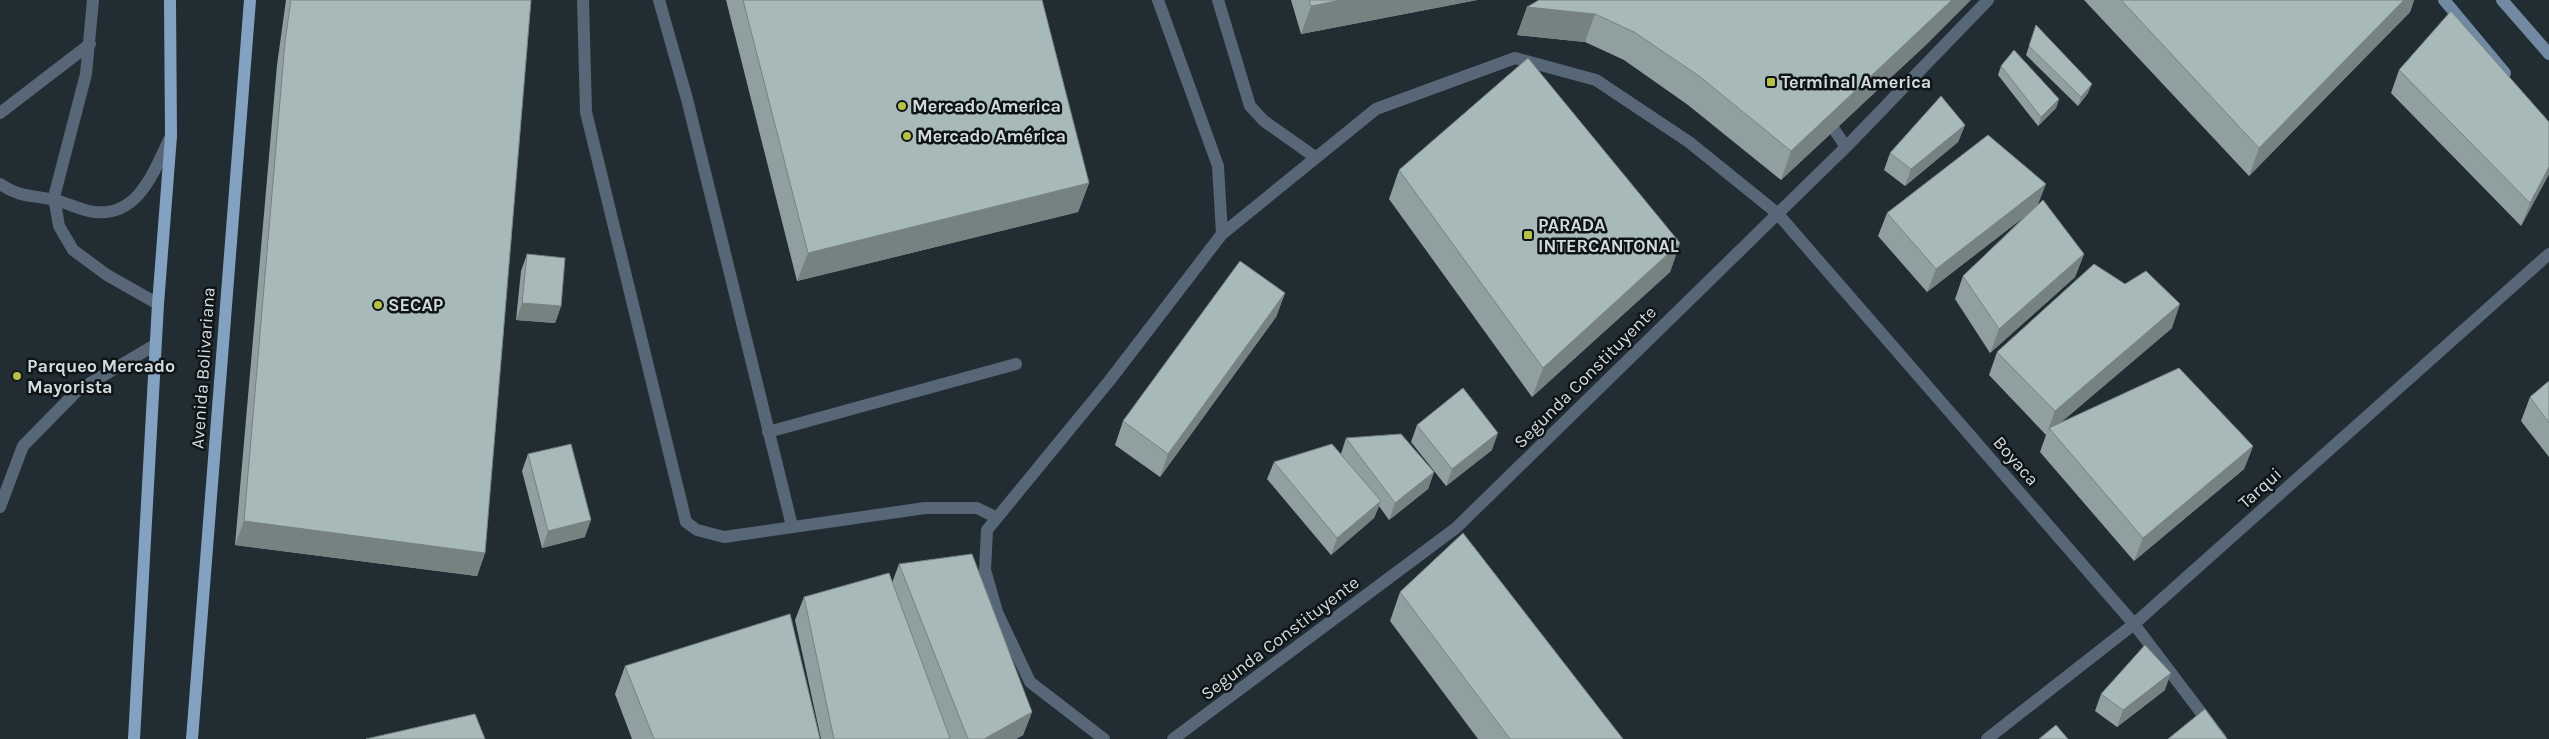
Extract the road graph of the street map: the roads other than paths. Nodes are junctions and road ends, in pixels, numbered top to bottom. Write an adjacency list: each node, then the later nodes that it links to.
1 (93, 0): 11 (street)
2 (170, 0): 16 (main road)
3 (250, 0): 33 (main road, Avenida Bolivariana)
4 (583, 0): 30 (street)
5 (659, 0): 27 (street)
6 (1158, 0): 22 (street)
7 (1218, 0): 18 (street)
8 (1988, 0): 17 (street, Segunda Constituyente)
9 (2444, 0): 13 (main road)
10 (2502, 0): 12 (main road)
11 (90, 44): 15 (street); 20 (street)
12 (2549, 54)
13 (2512, 81)
14 (1818, 104): 17 (street)
15 (0, 113)
16 (171, 136): 20 (street); 24 (main road)
17 (1846, 147): 21 (street, Segunda Constituyente)
18 (1316, 157): 21 (street, Boyaca); 22 (street, Boyaca)
19 (0, 184): 20 (street)
20 (54, 200): 24 (street)
21 (1777, 213): 31 (street, Boyaca); 35 (street, Segunda Constituyente)
22 (1222, 234): 29 (street, Boyaca)
23 (2549, 254): 31 (street, Tarqui)
24 (158, 304): 25 (main road)
25 (156, 345): 28 (street); 32 (main road)
26 (1016, 364): 27 (street)
27 (768, 432): 30 (street)
28 (0, 506)
29 (997, 518): 30 (street); 34 (street, Boyaca)
30 (792, 526)
31 (2134, 624): 36 (street, Tarqui); 37 (street, Boyaca)
32 (134, 739)
33 (192, 739)
34 (1104, 739)
35 (1174, 739)
36 (1987, 739)
37 (2221, 739)

